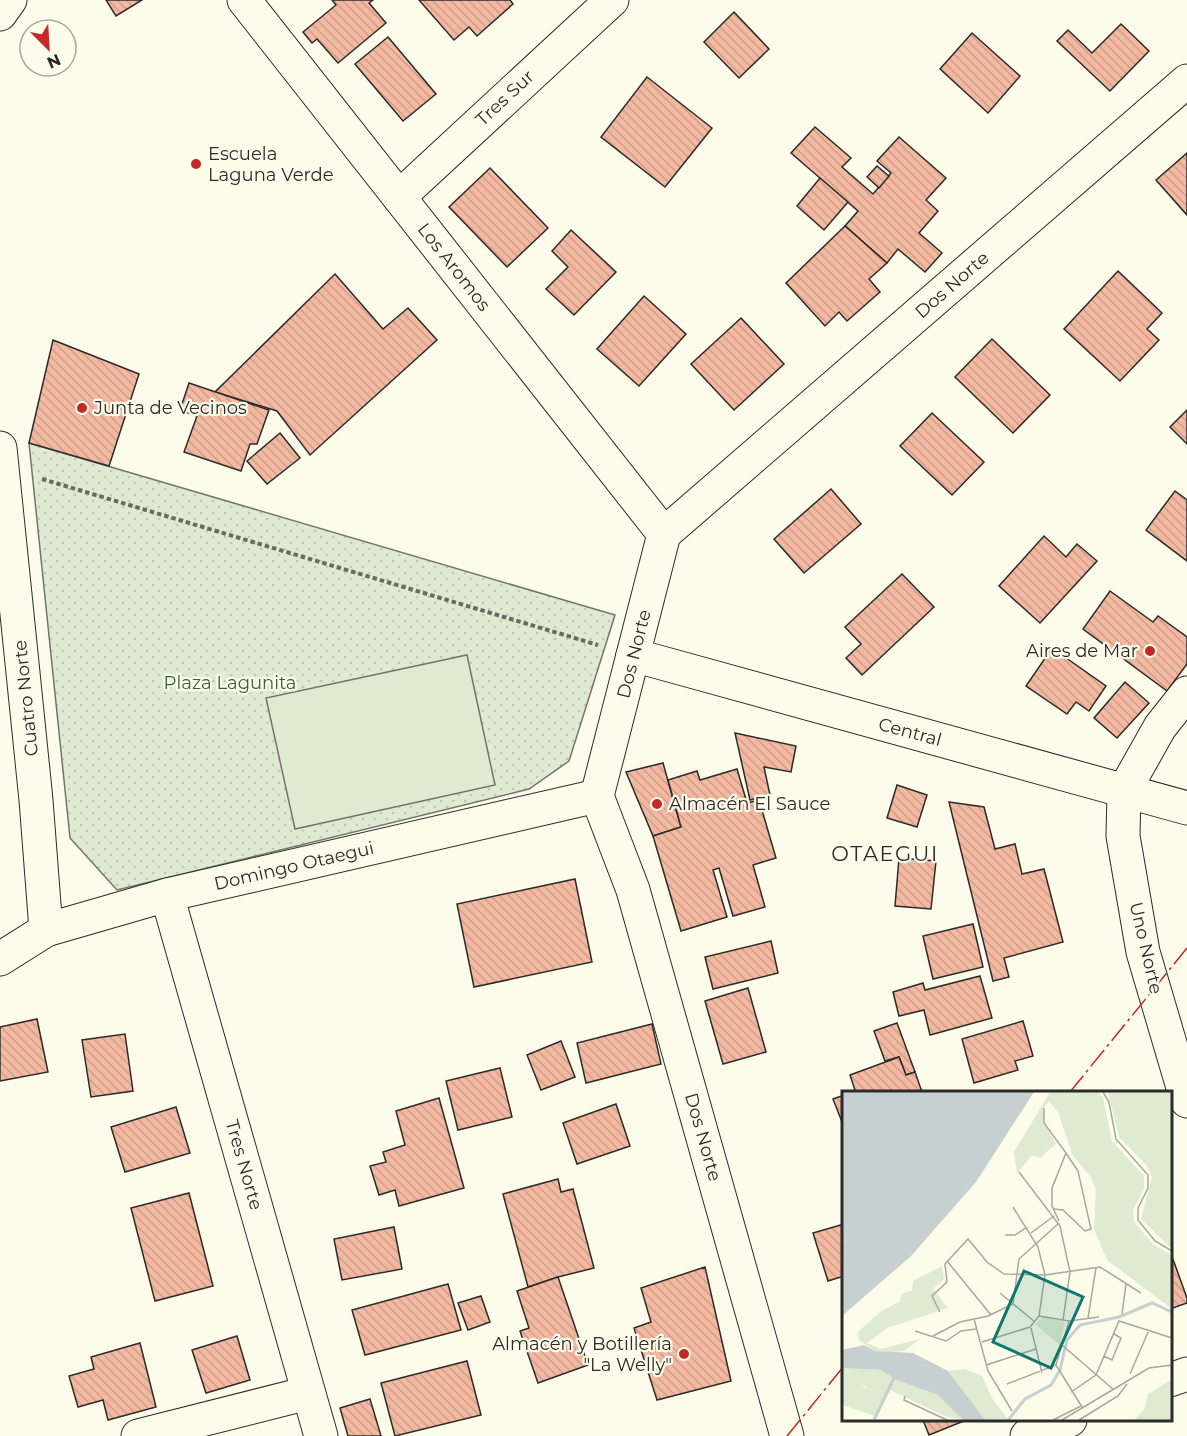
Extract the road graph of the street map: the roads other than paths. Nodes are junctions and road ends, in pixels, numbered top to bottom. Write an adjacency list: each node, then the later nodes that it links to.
1 (10, 0): 4 (street)
2 (244, 0): 6 (street, Los Aromos)
3 (612, 0): 6 (street, Tres Sur)
4 (0, 14)
5 (1187, 81): 8 (street, Dos Norte)
6 (399, 197): 8 (street, Los Aromos)
7 (1, 460): 15 (street, Cuatro Norte)
8 (664, 534): 9 (street, Dos Norte)
9 (633, 655): 11 (street, Central); 12 (street, Dos Norte)
10 (1187, 693): 11 (street)
11 (1124, 791): 13 (street, Central); 17 (street, Uno Norte)
12 (597, 796): 14 (street, Domingo Otaegui); 24 (street, Dos Norte)
13 (1187, 808)
14 (167, 895): 15 (street, Domingo Otaegui); 20 (street, Tres Norte)
15 (46, 930): 16 (street, Domingo Otaegui)
16 (0, 959)
17 (1187, 1101)
18 (1187, 1374): 19 (street)
19 (1172, 1379)
20 (308, 1393): 22 (street); 23 (street, Tres Norte)
21 (1065, 1421): 25 (street)
22 (138, 1436)
23 (321, 1436)
24 (787, 1436)
25 (1027, 1436)

